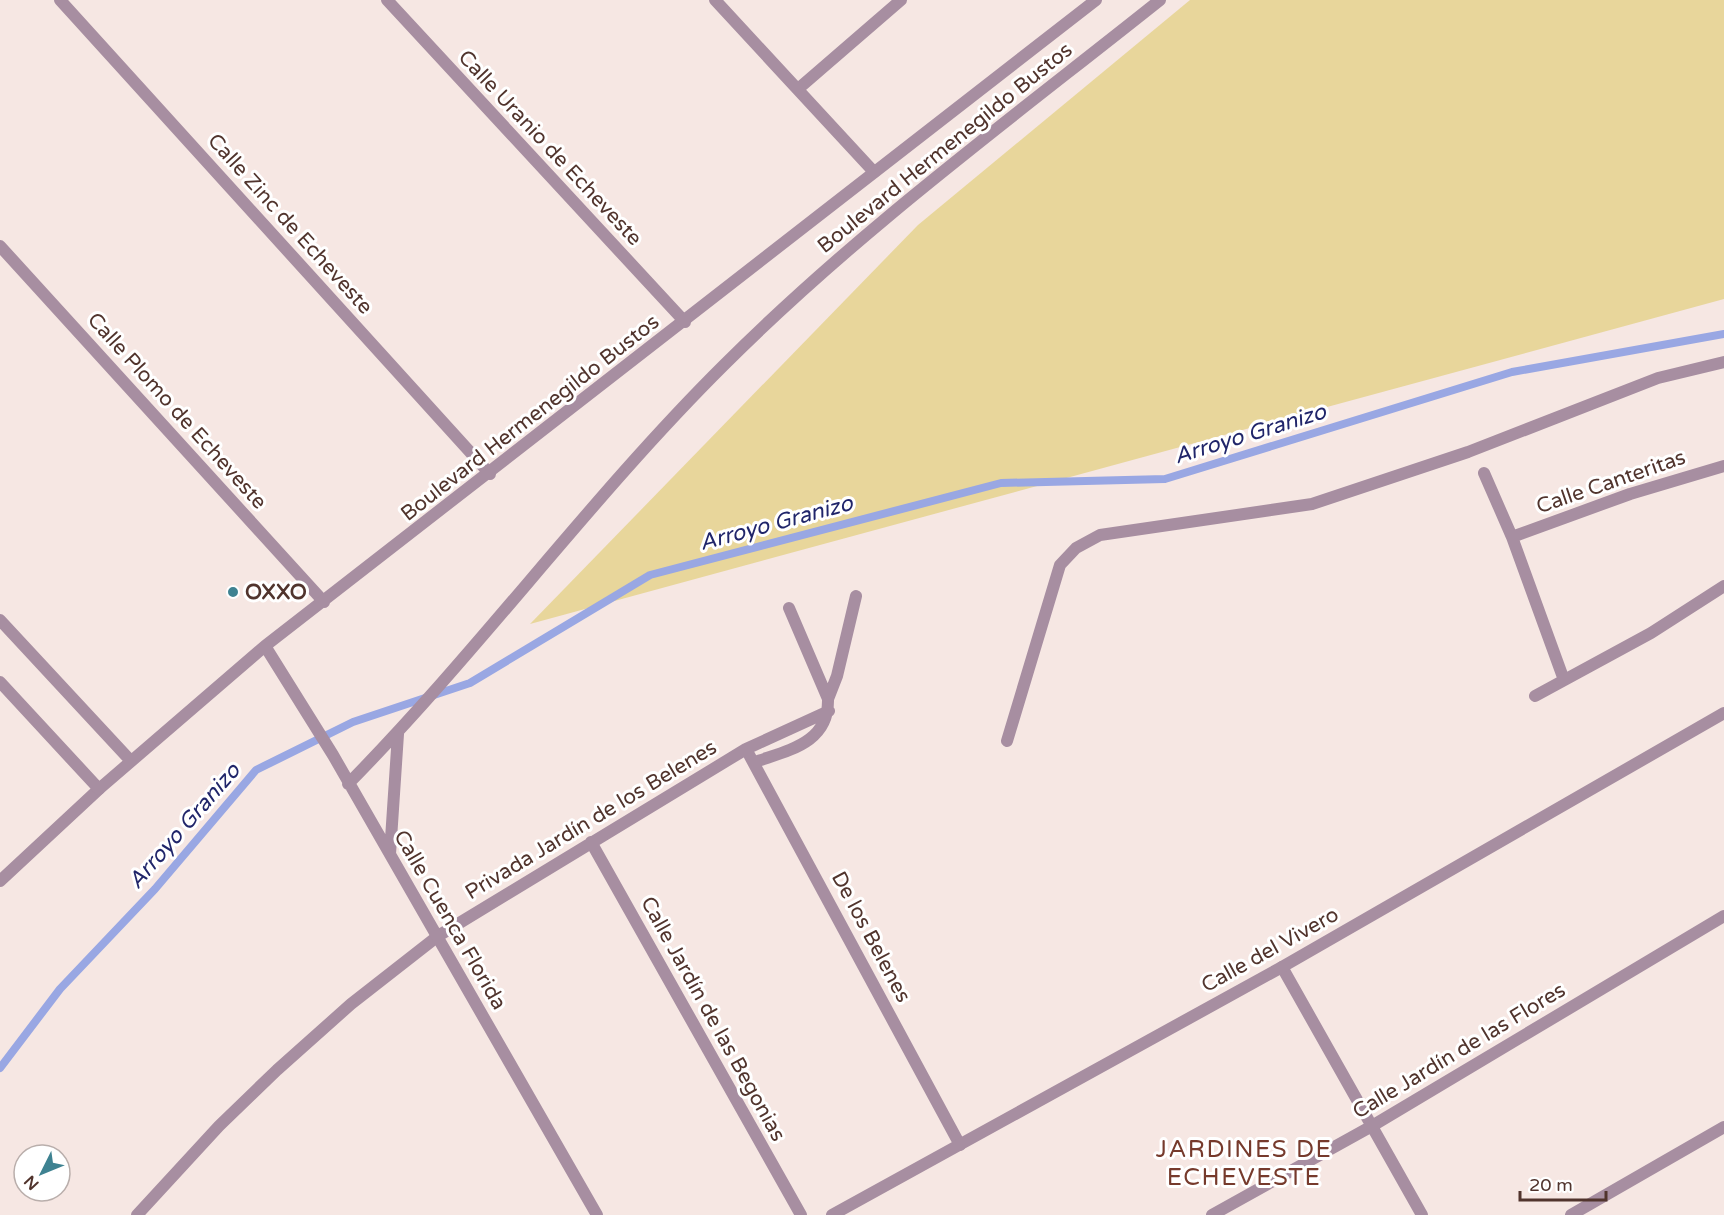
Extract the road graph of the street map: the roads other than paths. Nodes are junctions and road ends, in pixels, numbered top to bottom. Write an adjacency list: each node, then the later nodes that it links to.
1 (60, 0): 15 (street, Calle Zinc de Echeveste)
2 (387, 0): 11 (street, Calle Uranio de Echeveste)
3 (715, 0): 8 (street)
4 (901, 0): 8 (street)
5 (1096, 0): 7 (street, Boulevard Hermenegildo Bustos)
6 (1160, 0): 28 (street, Boulevard Hermenegildo Bustos)
7 (1081, 4): 9 (street, Boulevard Hermenegildo Bustos)
8 (798, 89): 9 (street)
9 (874, 172): 11 (street, Boulevard Hermenegildo Bustos)
10 (0, 246): 19 (street, Calle Plomo de Echeveste)
11 (685, 322): 15 (street, Boulevard Hermenegildo Bustos)
12 (1724, 362): 29 (street)
13 (1724, 466): 16 (street, Calle Canteritas)
14 (1484, 473): 16 (street)
15 (490, 474): 19 (street, Boulevard Hermenegildo Bustos)
16 (1512, 537): 23 (street)
17 (1724, 586): 23 (street)
18 (856, 596): 26 (street)
19 (324, 602): 22 (street, Boulevard Hermenegildo Bustos)
20 (789, 608): 26 (street)
21 (0, 620): 31 (street)
22 (265, 646): 31 (street, Boulevard Hermenegildo Bustos); 33 (street, Calle Cuenca Florida)
23 (1564, 680): 25 (street)
24 (0, 682): 34 (street)
25 (1535, 696)
26 (829, 705): 30 (street, Privada Jardín de los Belenes); 32 (street)
27 (1724, 713): 40 (street, Calle del Vivero)
28 (398, 734): 33 (street, Boulevard Hermenegildo Bustos); 36 (street)
29 (1007, 741)
30 (746, 748): 32 (street, De los Belenes); 35 (street, Privada Jardín de los Belenes)
31 (130, 760): 34 (street, Boulevard Hermenegildo Bustos)
32 (755, 762): 43 (street, De los Belenes)
33 (348, 784): 36 (street, Calle Cuenca Florida)
34 (99, 789): 37 (street, Boulevard Hermenegildo Bustos)
35 (591, 842): 39 (street, Privada Jardín de los Belenes); 47 (street, Calle Jardín de las Begonias)
36 (390, 855): 39 (street, Calle Cuenca Florida)
37 (0, 880)
38 (1724, 916): 41 (street, Calle Jardín de las Flores)
39 (438, 936): 45 (street, Privada Jardín de los Belenes); 46 (street, Calle Cuenca Florida)
40 (1282, 967): 41 (street); 43 (street, Calle del Vivero)
41 (1372, 1126): 44 (street, Calle Jardín de las Flores); 49 (street)
42 (1724, 1127): 50 (street)
43 (960, 1145): 48 (street, Calle del Vivero)
44 (1216, 1214)
45 (136, 1215)
46 (597, 1215)
47 (801, 1215)
48 (832, 1215)
49 (1422, 1215)
50 (1571, 1215)

